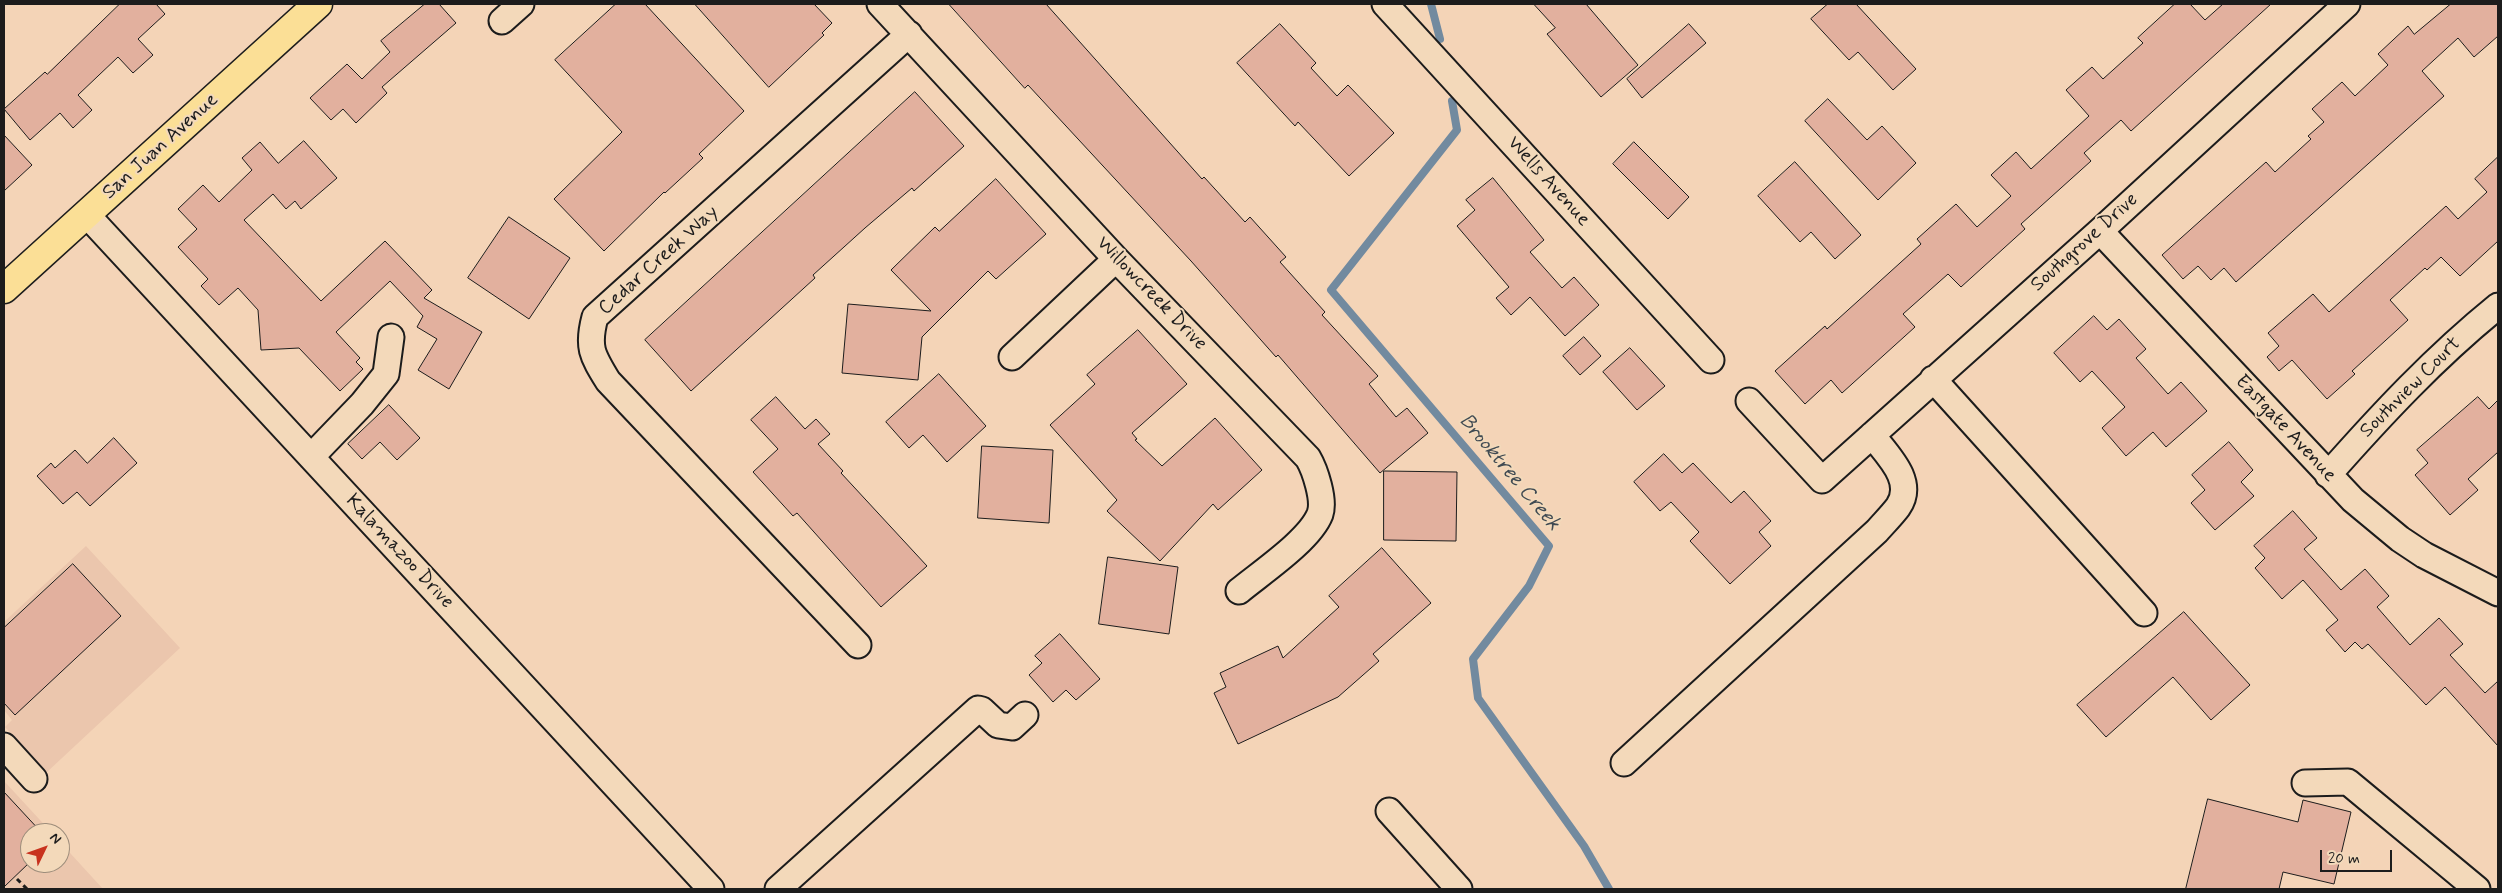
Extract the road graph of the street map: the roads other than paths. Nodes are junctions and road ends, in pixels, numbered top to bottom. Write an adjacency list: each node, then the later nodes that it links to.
1 (318, 4): 8 (main road, San Juan Avenue)
2 (521, 4): 6 (street)
3 (880, 4): 7 (street, Willowcreek Drive)
4 (1385, 4): 15 (street, Wells Avenue)
5 (2346, 4): 9 (street, Southgrove Drive)
6 (502, 21)
7 (909, 34): 10 (street, Willowcreek Drive); 24 (street, Cedar Creek Way)
8 (87, 215): 11 (main road, San Juan Avenue); 19 (street, Kalamazoo Drive)
9 (2100, 231): 16 (street, Southgrove Drive); 20 (street, Eastgate Avenue)
10 (1116, 259): 14 (street); 21 (street, Willowcreek Drive)
11 (4, 290)
12 (2498, 306): 20 (street, Southview Court)
13 (391, 337): 19 (street)
14 (1012, 357)
15 (1711, 360)
16 (1933, 379): 18 (street, Southgrove Drive); 23 (street)
17 (1749, 401): 18 (street, Southgrove Drive)
18 (1872, 435): 27 (street)
19 (311, 457): 31 (street, Kalamazoo Drive)
20 (2328, 475): 22 (street, Eastgate Avenue)
21 (1239, 591)
22 (2498, 593)
23 (2144, 613)
24 (858, 645)
25 (1025, 716): 32 (street)
26 (4, 746): 28 (street)
27 (1624, 763)
28 (34, 779)
29 (2304, 782): 34 (street)
30 (1389, 811): 33 (street)
31 (711, 889)
32 (778, 889)
33 (1460, 889)
34 (2477, 889)

